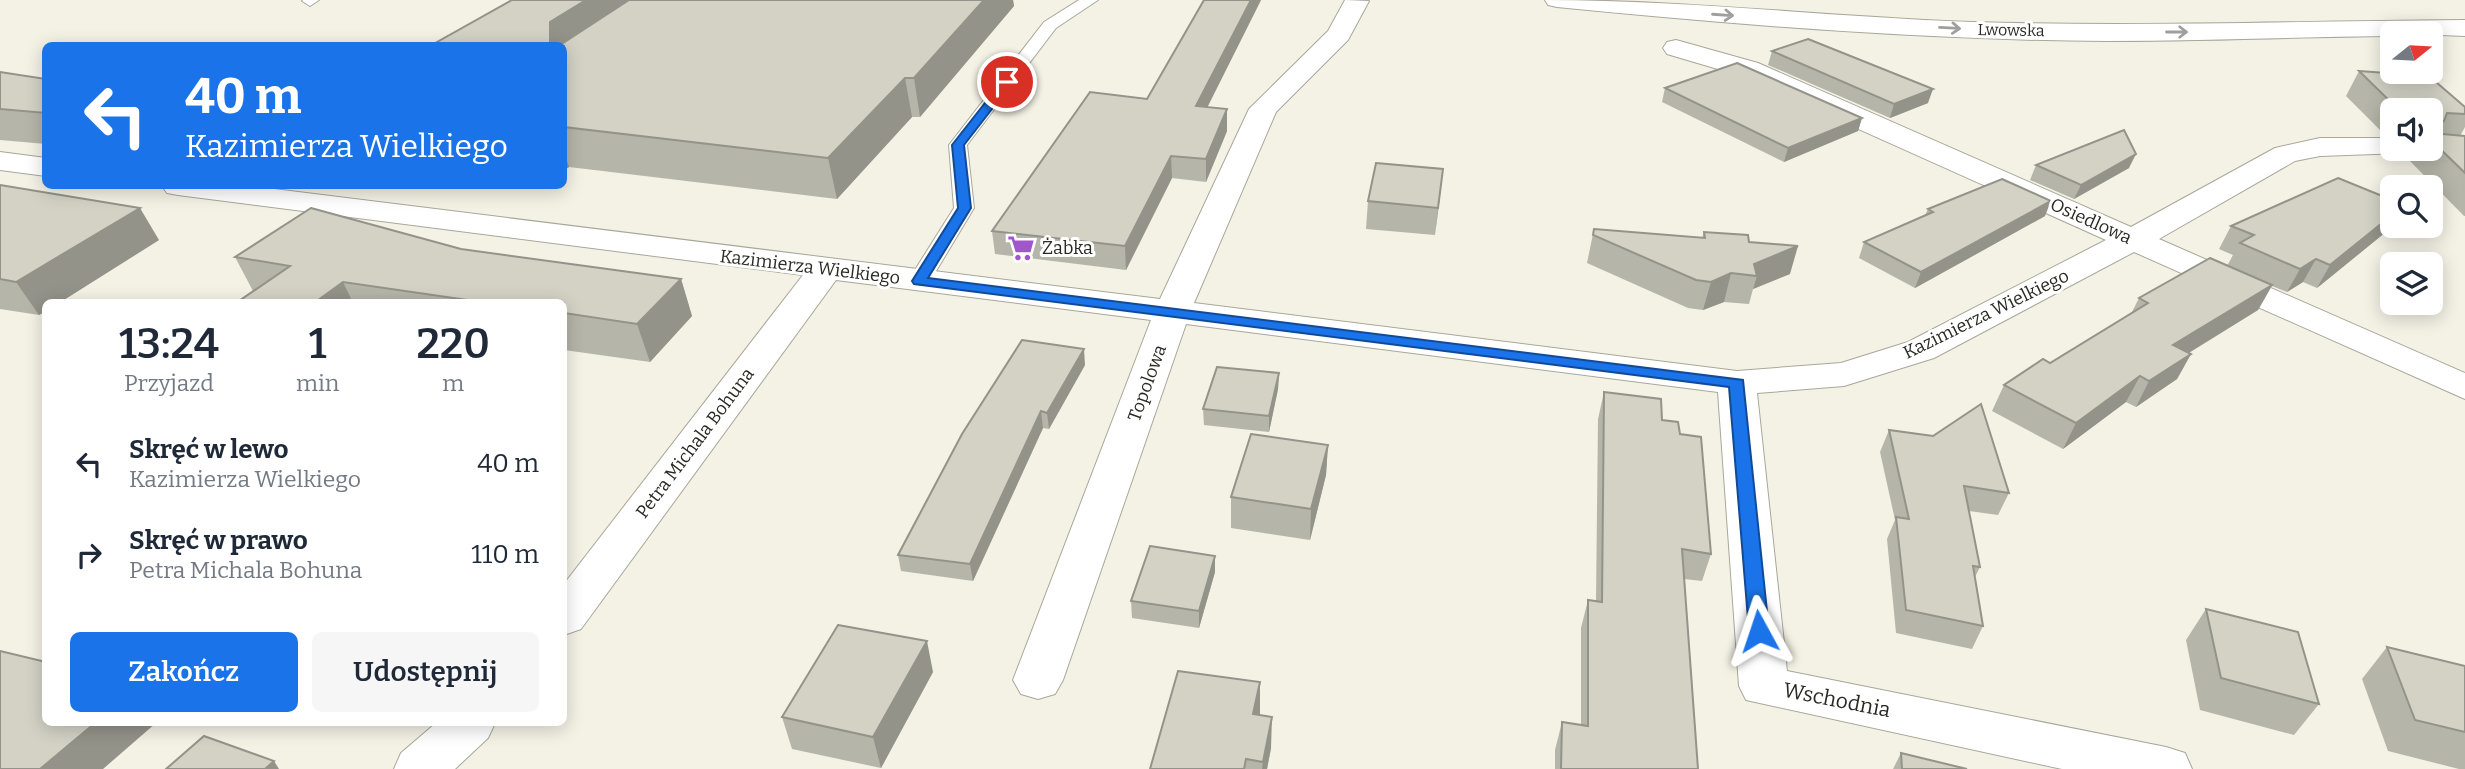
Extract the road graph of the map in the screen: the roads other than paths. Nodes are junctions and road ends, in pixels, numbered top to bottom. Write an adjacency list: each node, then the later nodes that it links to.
1 (1090, 0): 16 (lane)
2 (1557, 0): 6 (street, Lwowska, one-way to 6)
3 (1850, 0): 5 (street, Lwowska)
4 (1357, 1): 17 (street, Topolowa)
5 (2465, 7)
6 (2465, 28)
7 (1676, 48): 14 (street, Osiedlowa)
8 (2380, 147): 14 (street, Kazimierza Wielkiego)
9 (0, 161): 10 (street)
10 (42, 166)
11 (201, 189): 13 (street, Kazimierza Wielkiego)
12 (386, 189): 13 (street)
13 (354, 209): 15 (street, Kazimierza Wielkiego)
14 (2132, 240): 18 (street, Kazimierza Wielkiego); 19 (street, Osiedlowa)
15 (826, 269): 16 (street, Kazimierza Wielkiego); 20 (street, Petra Michala Bohuna)
16 (919, 281): 17 (street, Kazimierza Wielkiego)
17 (1172, 313): 18 (street, Kazimierza Wielkiego); 21 (street, Topolowa)
18 (1737, 383): 24 (street, Wschodnia)
19 (2465, 387)
20 (567, 613)
21 (1038, 680)
22 (467, 726): 23 (street)
23 (420, 769)
24 (2166, 769)

